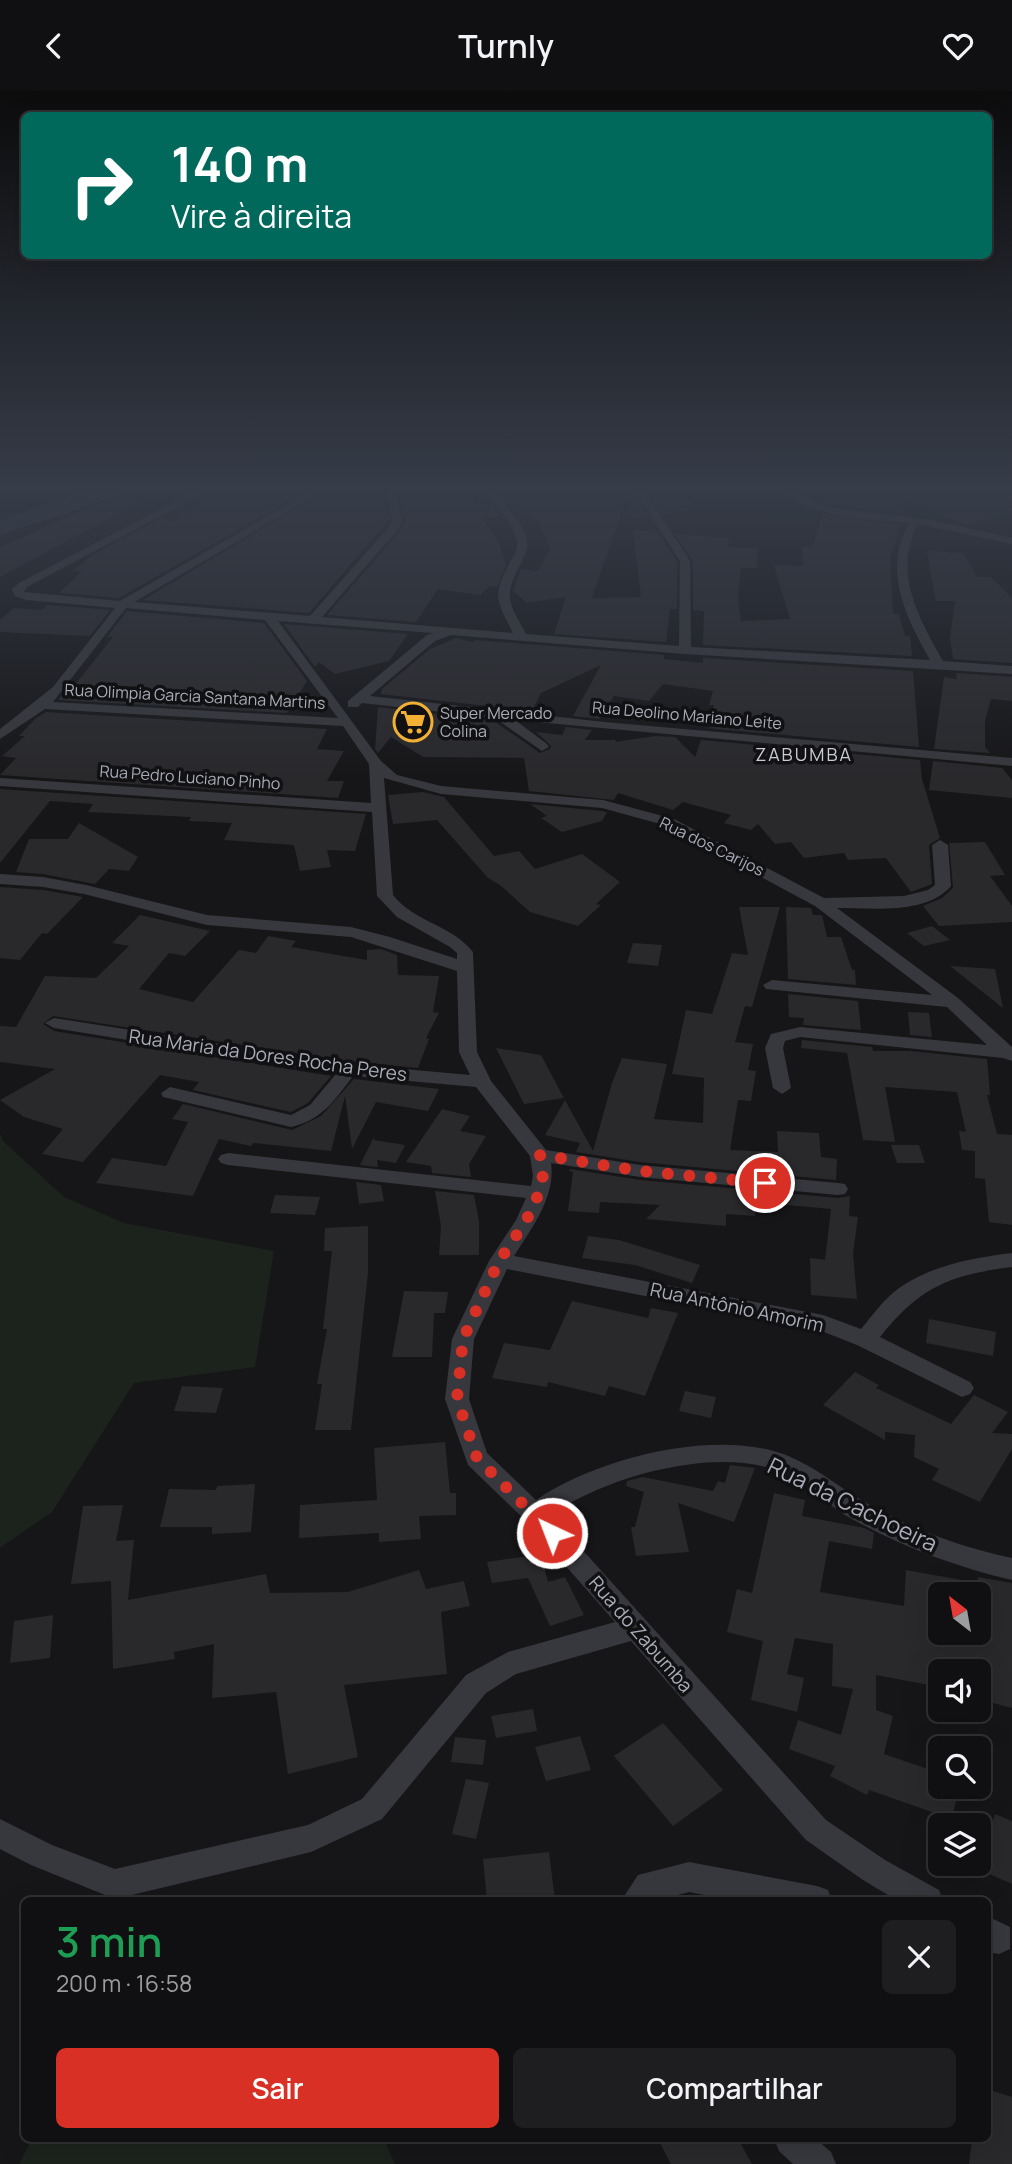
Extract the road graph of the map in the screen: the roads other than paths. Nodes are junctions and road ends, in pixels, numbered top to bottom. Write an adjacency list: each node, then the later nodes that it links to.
1 (25, 584): 7 (street)
2 (157, 584): 7 (street)
3 (345, 584): 9 (street)
4 (504, 584): 14 (street)
5 (685, 584): 15 (street)
6 (904, 584): 16 (street)
7 (124, 603): 8 (street); 19 (street)
8 (268, 616): 9 (street); 21 (street, Rua dos Carijos)
9 (314, 619): 10 (street)
10 (438, 625): 11 (street); 12 (street)
11 (474, 625): 12 (street); 13 (street)
12 (454, 631): 13 (street); 18 (street)
13 (498, 635): 14 (street)
14 (521, 636): 15 (street)
15 (685, 650): 16 (street)
16 (939, 664): 17 (street)
17 (1012, 670)
18 (359, 699): 20 (street, Rua Deolino Mariano Leite); 21 (street)
19 (42, 705): 21 (street, Rua Olimpia Garcia Santana Martins); 22 (street)
20 (496, 713): 23 (street); 24 (street, Rua Deolino Mariano Leite)
21 (345, 718): 25 (street, Rua dos Carijos)
22 (0, 735)
23 (542, 747)
24 (1012, 762)
25 (376, 764): 27 (street); 30 (street, Rua dos Carijos)
26 (0, 782): 27 (street, Rua Pedro Luciano Pinho)
27 (379, 808): 31 (street)
28 (940, 845): 30 (street)
29 (0, 879): 31 (street)
30 (821, 903): 33 (street, Rua dos Carijos)
31 (466, 968): 37 (street)
32 (772, 985): 33 (street)
33 (952, 1003): 35 (street, Rua dos Carijos)
34 (54, 1023): 36 (street, Rua Maria da Dores Rocha Peres)
35 (1011, 1051): 38 (street)
36 (348, 1070): 37 (street, Rua Maria da Dores Rocha Peres); 39 (street)
37 (482, 1083): 40 (street)
38 (782, 1088)
39 (170, 1093)
40 (540, 1155): 42 (street); 43 (street, Rua do Zabumba)
41 (228, 1159): 43 (street)
42 (838, 1189)
43 (539, 1193): 45 (street, Rua do Zabumba)
44 (1012, 1260): 46 (street)
45 (499, 1261): 46 (street, Rua Antônio Amorim); 48 (street, Rua do Zabumba)
46 (865, 1339): 47 (street, Rua Antônio Amorim)
47 (962, 1388)
48 (535, 1514): 49 (street, Rua da Cachoeira); 50 (street, Rua do Zabumba)
49 (1012, 1569)
50 (636, 1628): 51 (street); 54 (street, Rua do Zabumba)
51 (0, 1833)
52 (639, 1897): 53 (street)
53 (796, 1897)
54 (921, 1897)
55 (794, 2142): 56 (street)
56 (818, 2164)

